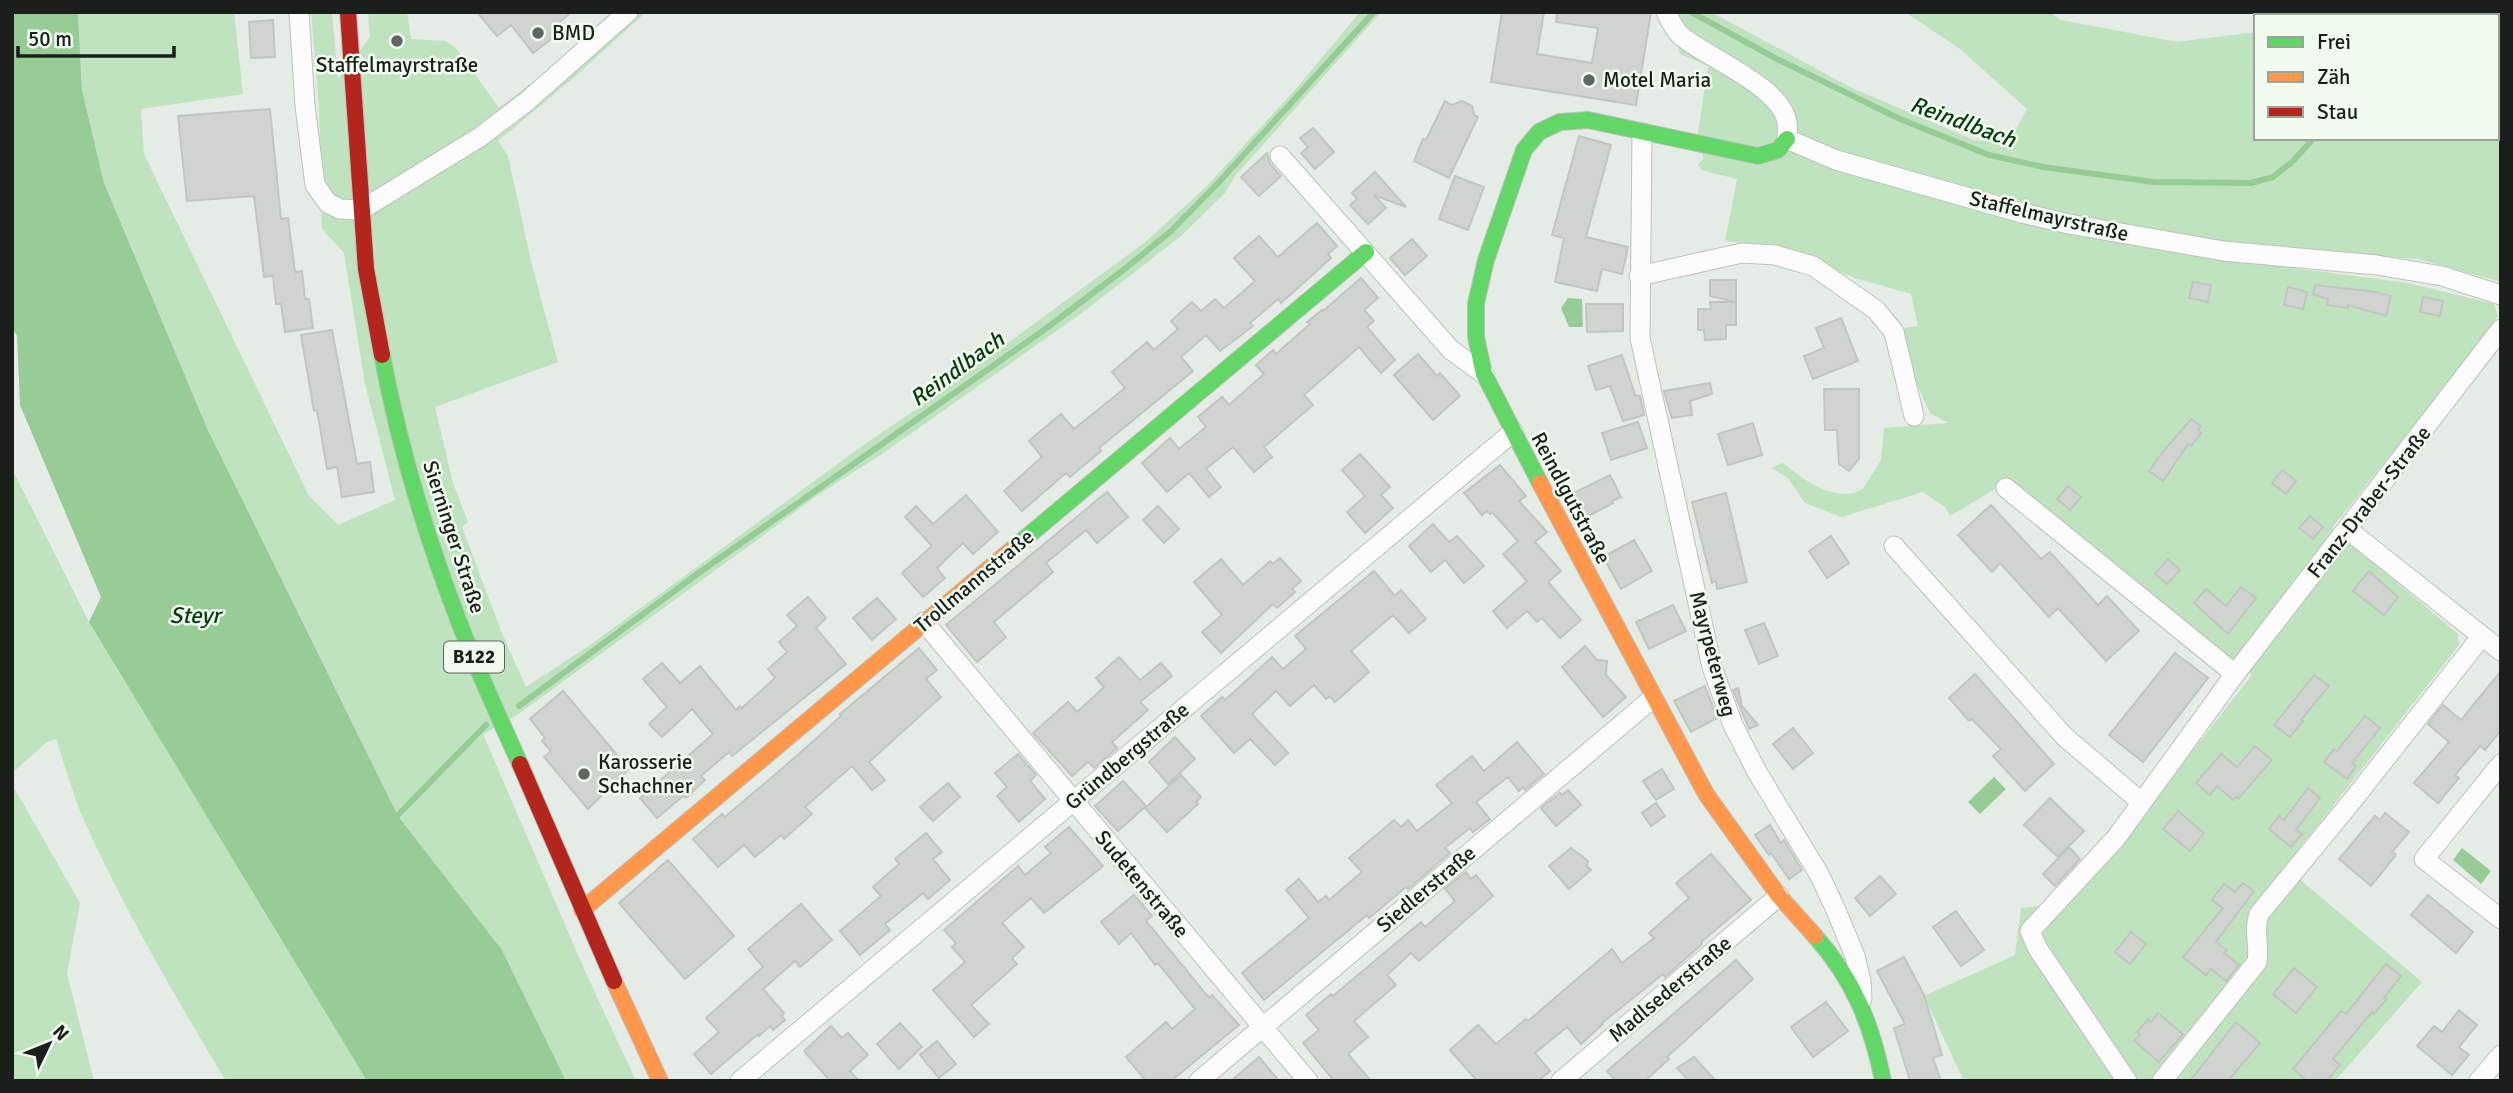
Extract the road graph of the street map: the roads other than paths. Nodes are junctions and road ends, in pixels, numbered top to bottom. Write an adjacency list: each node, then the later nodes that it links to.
1 (299, 12): 8 (street)
2 (348, 12): 8 (street, Sierninger Straße / B122)
3 (628, 12): 8 (street)
4 (1665, 12): 6 (street)
5 (1642, 133): 6 (street, Reindlgutstraße); 10 (street, Mayrpeterweg); 13 (street, Reindlgutstraße)
6 (1787, 139): 11 (street, Staffelmayrstraße)
7 (1280, 156): 9 (street)
8 (361, 210): 28 (street, Sierninger Straße / B122)
9 (1366, 252): 13 (street); 19 (street, Trollmannstraße)
10 (1639, 276): 14 (street); 30 (street, Mayrpeterweg)
11 (2501, 295)
12 (2501, 329): 17 (street, Franz-Draber-Straße)
13 (1484, 373): 15 (street, Reindlgutstraße)
14 (1914, 416)
15 (1513, 432): 23 (street, Reindlgutstraße); 25 (street, Gründbergstraße)
16 (2006, 488): 22 (street)
17 (2347, 529): 20 (street); 22 (street, Franz-Draber-Straße)
18 (1894, 546): 26 (street)
19 (924, 622): 25 (street, Sudetenstraße); 28 (street, Trollmannstraße)
20 (2482, 636): 21 (street); 40 (street)
21 (2501, 651)
22 (2235, 674): 26 (street, Franz-Draber-Straße)
23 (1653, 698): 27 (street, Reindlgutstraße); 31 (street, Siedlerstraße)
24 (2501, 764): 29 (street)
25 (1073, 801): 31 (street, Sudetenstraße); 34 (street, Gründbergstraße)
26 (2141, 802): 39 (street, Franz-Draber-Straße)
27 (1779, 896): 30 (street, Reindlgutstraße); 37 (street, Madlsederstraße)
28 (582, 910): 33 (street, Sierninger Straße / B122)
29 (2501, 919)
30 (1862, 1006): 38 (street, Reindlgutstraße)
31 (1262, 1028): 35 (street, Siedlerstraße); 36 (street, Sudetenstraße)
32 (2501, 1055): 41 (street)
33 (660, 1081)
34 (740, 1081)
35 (1199, 1081)
36 (1308, 1081)
37 (1561, 1081)
38 (1883, 1081)
39 (2127, 1081)
40 (2162, 1081)
41 (2479, 1081)

